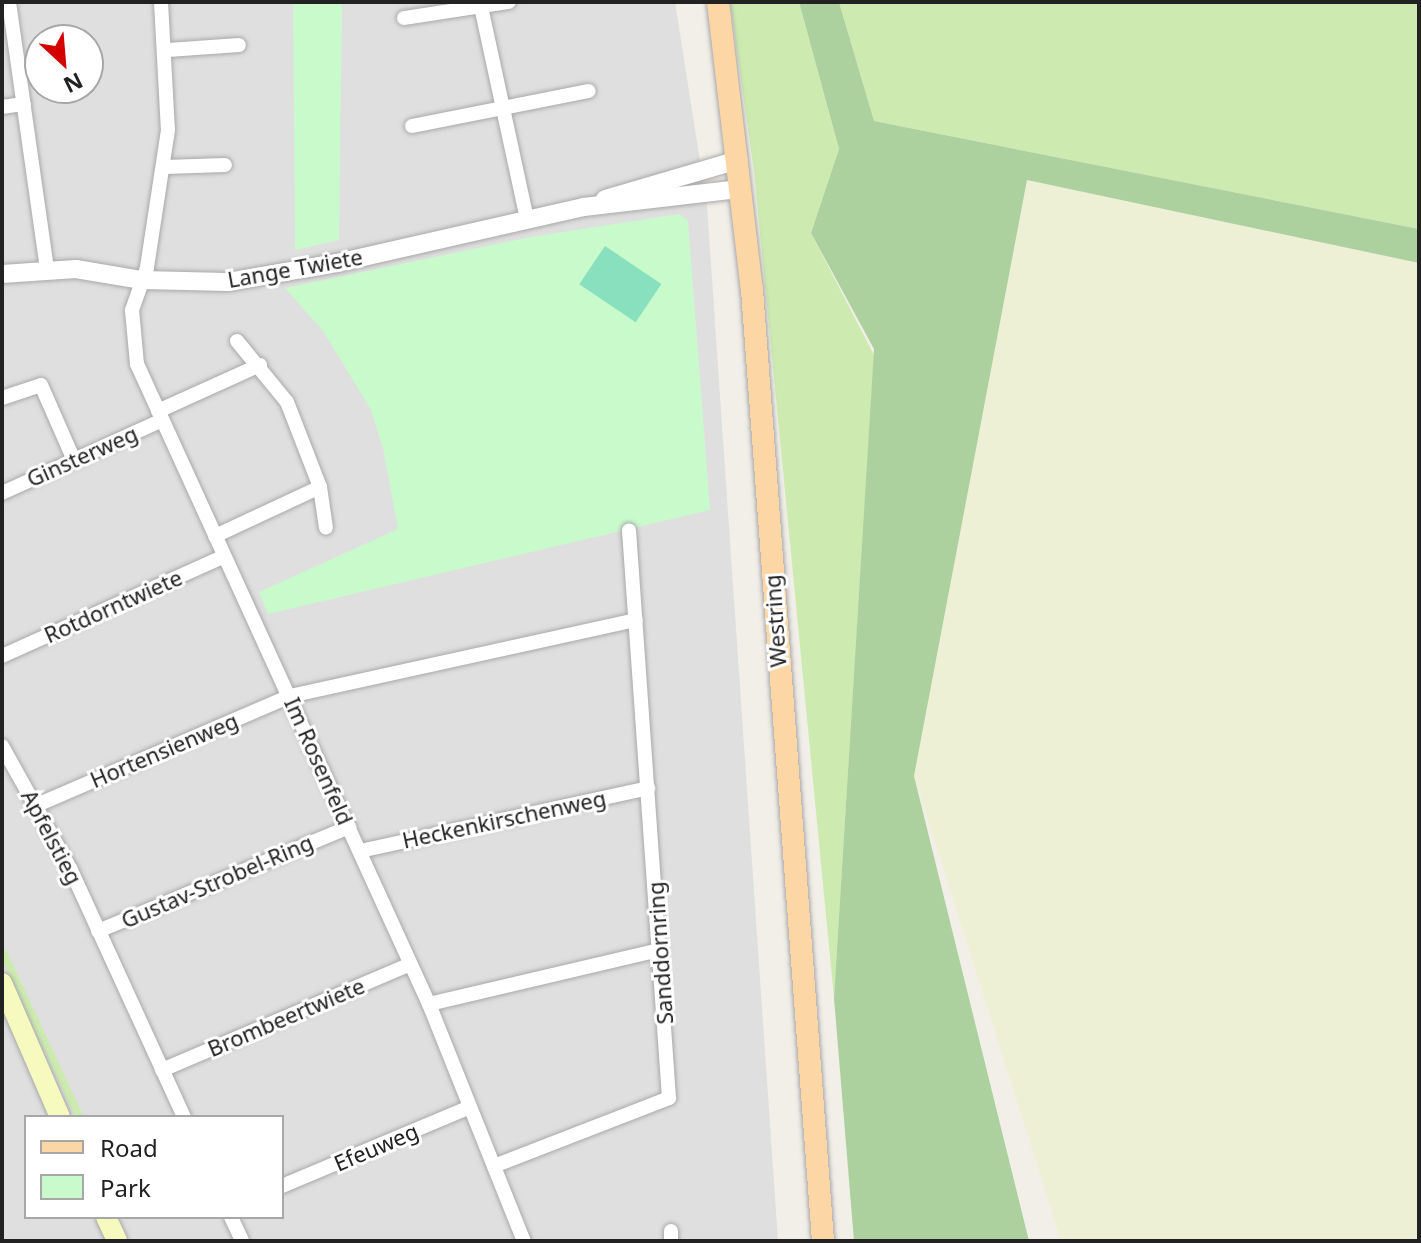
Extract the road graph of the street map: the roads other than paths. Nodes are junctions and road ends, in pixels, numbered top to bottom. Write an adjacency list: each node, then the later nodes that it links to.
1 (9, 2): 10 (street)
2 (161, 2): 8 (street, Im Rosenfeld)
3 (509, 2): 5 (street)
4 (718, 2): 14 (main road, Westring)
5 (481, 4): 6 (street); 12 (street)
6 (404, 18)
7 (239, 45): 8 (street)
8 (168, 50): 16 (street, Im Rosenfeld)
9 (589, 91): 12 (street)
10 (24, 104): 11 (street); 20 (street)
11 (2, 107)
12 (504, 108): 13 (street); 19 (street)
13 (412, 126)
14 (738, 160): 17 (main road, Westring); 18 (street, Lange Twiete)
15 (225, 165): 16 (street)
16 (165, 167): 22 (street, Im Rosenfeld)
17 (740, 189): 18 (street, Lange Twiete); 58 (main road, Westring)
18 (584, 207): 19 (street, Lange Twiete)
19 (527, 219): 22 (street, Lange Twiete)
20 (47, 269): 21 (street, Lange Twiete); 22 (street, Lange Twiete)
21 (2, 274)
22 (142, 280): 26 (street, Im Rosenfeld)
23 (237, 341): 24 (street)
24 (260, 365): 26 (street, Ginsterweg); 28 (street)
25 (2, 398): 27 (street)
26 (160, 415): 27 (street, Ginsterweg); 32 (street, Im Rosenfeld)
27 (74, 460): 29 (street, Ginsterweg)
28 (320, 487): 30 (street); 32 (street)
29 (2, 493)
30 (326, 528)
31 (629, 530): 34 (street, Sanddornring)
32 (215, 536): 33 (street, Im Rosenfeld)
33 (224, 556): 35 (street, Rotdorntwiete); 36 (street, Im Rosenfeld)
34 (636, 620): 36 (street); 38 (street, Sanddornring)
35 (2, 656)
36 (290, 696): 39 (street, Hortensienweg); 40 (street, Im Rosenfeld)
37 (2, 746): 39 (street, Apfelstieg)
38 (648, 788): 41 (street, Heckenkirschenweg); 43 (street, Sanddornring)
39 (37, 805): 42 (street, Apfelstieg)
40 (349, 827): 41 (street, Im Rosenfeld); 42 (street, Gustav-Strobel-Ring)
41 (360, 851): 44 (street, Im Rosenfeld)
42 (98, 931): 47 (street, Gustav-Strobel-Ring)
43 (660, 950): 46 (street); 51 (street, Sanddornring)
44 (410, 964): 46 (street, Im Rosenfeld); 47 (street, Brombeertwiete)
45 (2, 983): 49 (main road)
46 (429, 1004): 48 (street, Im Rosenfeld)
47 (162, 1070): 50 (street, Gustav-Strobel-Ring)
48 (470, 1107): 51 (street, Im Rosenfeld); 52 (street, Efeuweg)
49 (59, 1115)
50 (183, 1115)
51 (494, 1166): 57 (street, Im Rosenfeld)
52 (284, 1185)
53 (107, 1219): 55 (main road)
54 (232, 1219): 56 (street)
55 (117, 1241)
56 (242, 1241)
57 (524, 1241)
58 (823, 1241)

